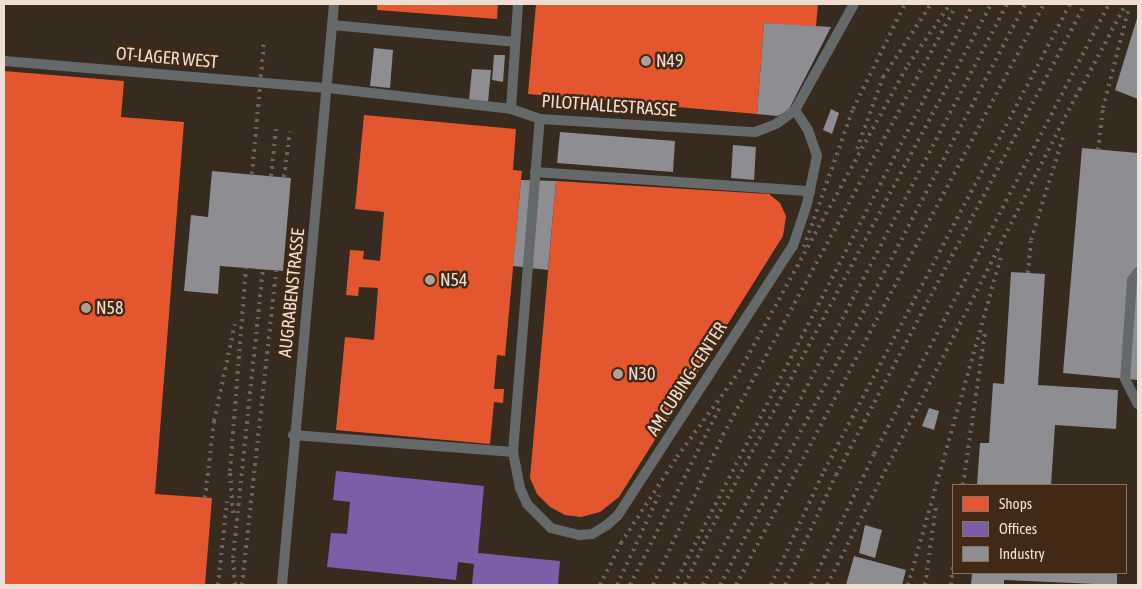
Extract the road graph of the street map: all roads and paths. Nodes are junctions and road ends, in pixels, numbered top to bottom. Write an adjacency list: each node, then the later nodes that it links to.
1 (334, 4): 4 (lane, AUGRABENSTRASSE)
2 (518, 4): 5 (lane)
3 (854, 4): 9 (lane)
4 (332, 26): 5 (lane); 7 (lane, AUGRABENSTRASSE)
5 (515, 42): 8 (lane)
6 (4, 61): 7 (lane, OT-LAGER WEST)
7 (328, 88): 8 (lane, PILOTHALLESTRASSE); 15 (lane, AUGRABENSTRASSE)
8 (511, 109): 10 (lane, PILOTHALLESTRASSE)
9 (795, 110): 10 (lane, PILOTHALLESTRASSE); 12 (lane, AM CUBING-CENTER)
10 (540, 119): 11 (lane, AM CUBING-CENTER)
11 (535, 172): 12 (lane); 16 (lane, AM CUBING-CENTER)
12 (810, 191): 16 (lane, AM CUBING-CENTER)
13 (1138, 272): 14 (lane)
14 (1138, 404)
15 (293, 435): 16 (lane); 17 (lane, AUGRABENSTRASSE)
16 (513, 452)
17 (282, 585)

